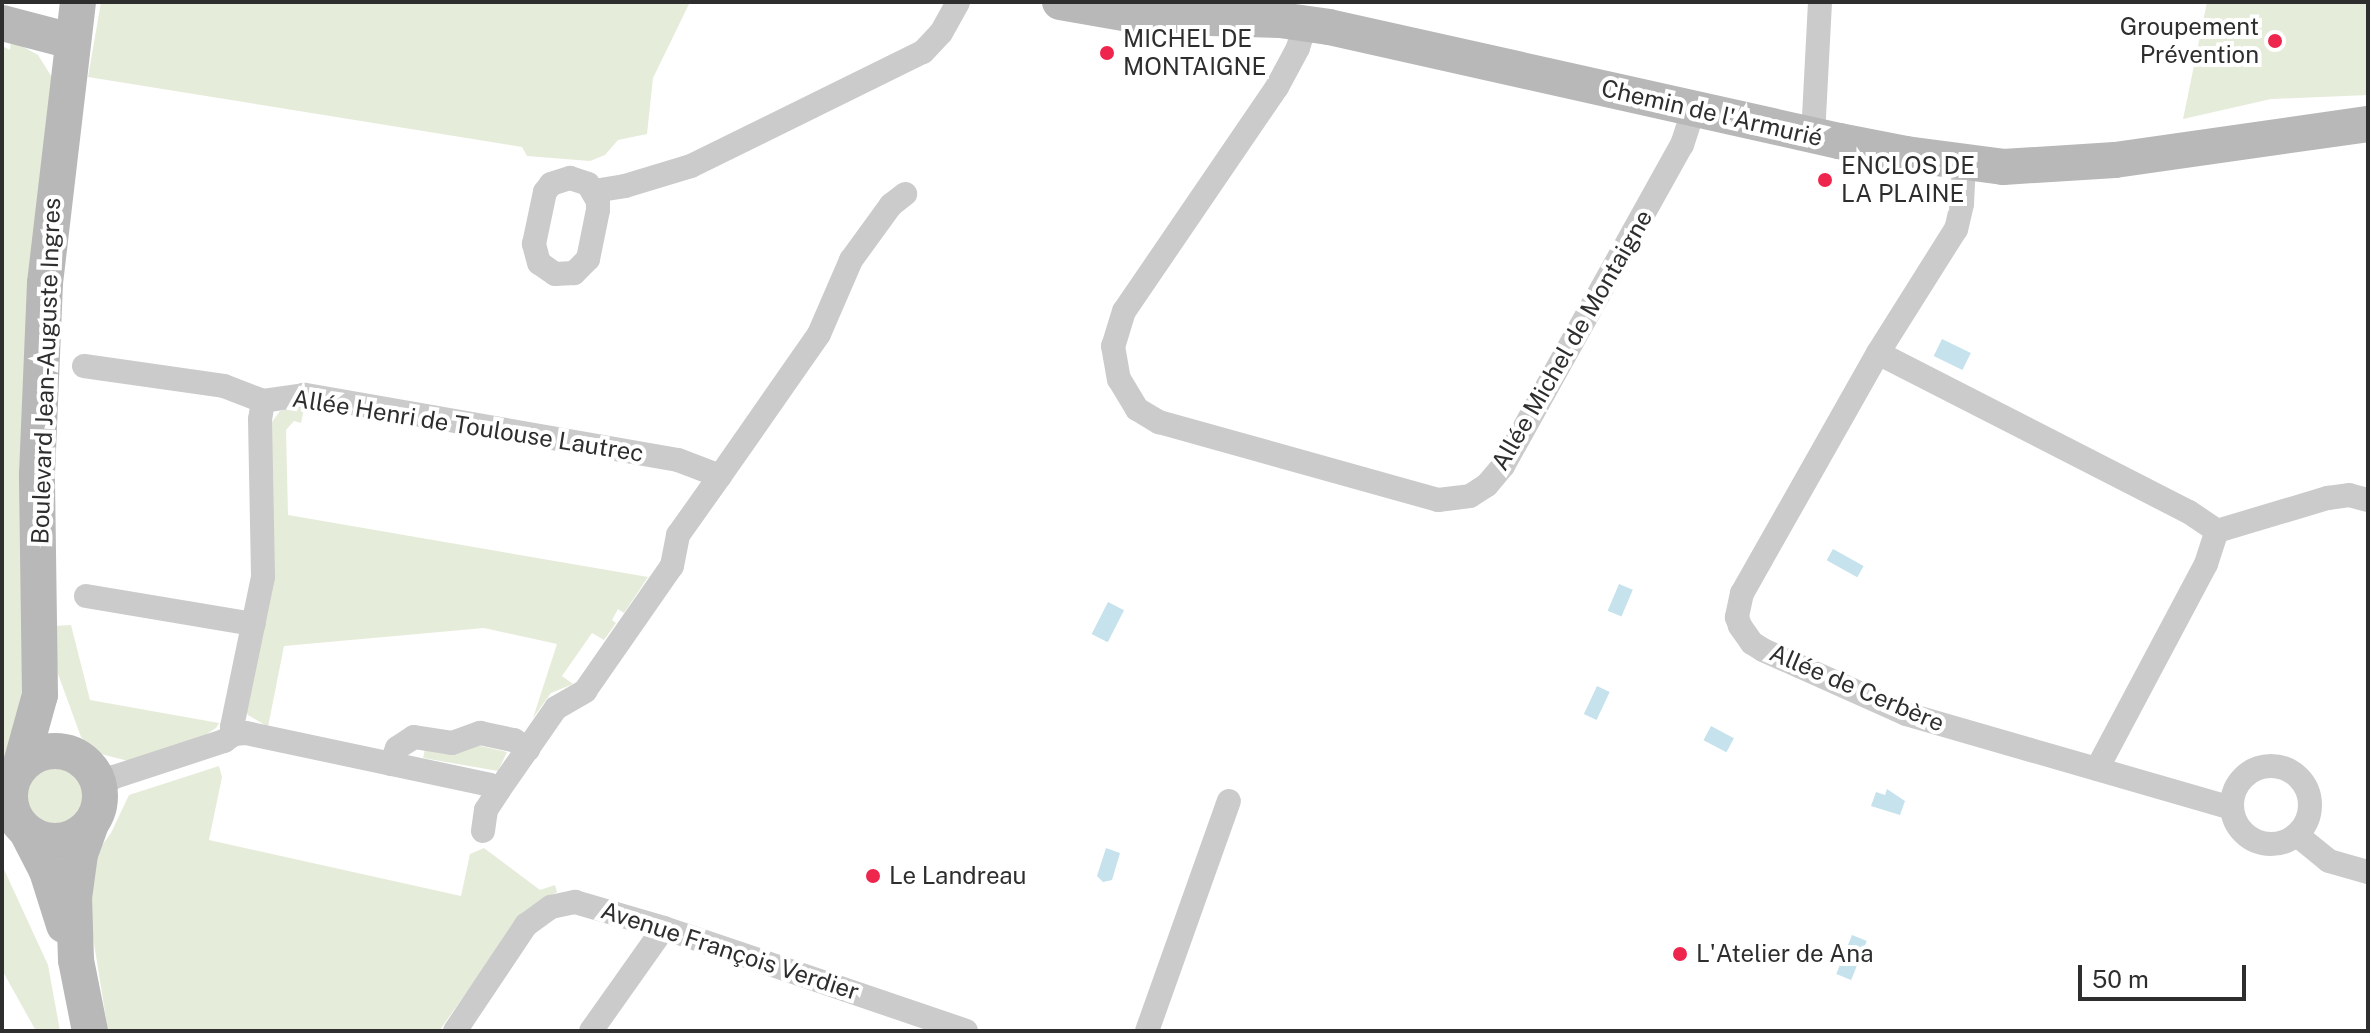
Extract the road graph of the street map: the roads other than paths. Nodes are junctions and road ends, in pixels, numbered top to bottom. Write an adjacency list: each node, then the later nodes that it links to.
1 (78, 2): 7 (main road, Boulevard Jean-Auguste Ingres)
2 (958, 2): 12 (street)
3 (1060, 2): 6 (main road, Chemin de l'Armurié)
4 (1820, 2): 10 (street)
5 (2, 23): 7 (main road)
6 (1306, 23): 8 (main road, Chemin de l'Armurié); 8 (street, Allée Michel de Montaigne)
7 (71, 41): 22 (main road, Boulevard Jean-Auguste Ingres)
8 (1694, 108): 10 (main road, Chemin de l'Armurié)
9 (2368, 124): 11 (main road, Chemin de l'Armurié)
10 (1813, 136): 11 (main road, Chemin de l'Armurié)
11 (1964, 163): 14 (street, Allée de Cerbère)
12 (594, 191)
13 (905, 194): 17 (street)
14 (1878, 353): 19 (street); 26 (street, Allée de Cerbère)
15 (84, 366): 16 (street)
16 (263, 401): 17 (street, Allée Henri de Toulouse Lautrec); 21 (street, Allée Henri de Toulouse Lautrec)
17 (720, 476): 24 (street)
18 (2368, 500): 19 (street)
19 (2217, 531): 26 (street)
20 (86, 596): 21 (street)
21 (254, 624): 23 (street, Allée Henri de Toulouse Lautrec)
22 (42, 646): 27 (main road, Boulevard Jean-Auguste Ingres); 28 (main road, Boulevard Jean-Auguste Ingres)
23 (234, 734): 25 (street); 27 (street)
24 (528, 749): 25 (street); 29 (street)
25 (391, 764): 29 (street)
26 (2097, 769): 31 (street, Allée de Cerbère)
27 (90, 773): 28 (main road); 32 (main road)
28 (11, 779): 34 (main road)
29 (499, 790): 33 (street)
30 (1229, 801): 43 (street)
31 (2231, 808): 35 (street); 35 (street)
32 (91, 823): 34 (main road); 38 (main road)
33 (483, 831)
34 (27, 832): 38 (main road)
35 (2297, 835): 36 (street)
36 (2368, 872)
37 (664, 928): 40 (street, Avenue François Verdier); 41 (street); 42 (street, Avenue François Verdier)
38 (76, 960): 39 (main road)
39 (90, 1031)
40 (455, 1031)
41 (591, 1031)
42 (966, 1031)
43 (1147, 1031)

